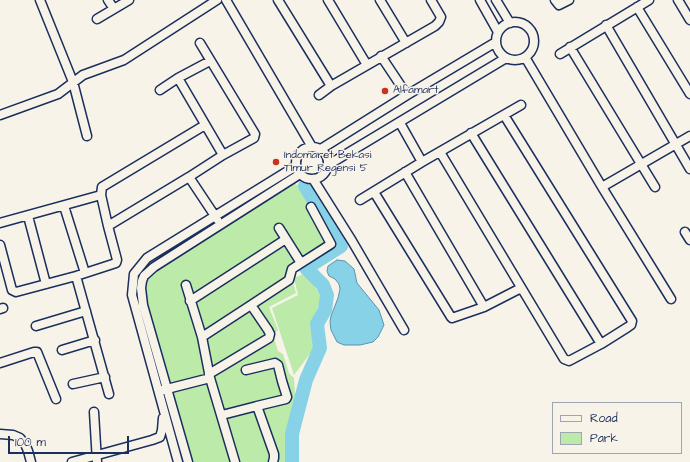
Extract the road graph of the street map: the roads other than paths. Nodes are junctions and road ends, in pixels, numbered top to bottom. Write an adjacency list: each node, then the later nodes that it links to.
1 (40, 0): 34 (street)
2 (108, 0): 17 (street)
3 (129, 0): 17 (street)
4 (217, 0): 34 (street)
5 (226, 0): 49 (street)
6 (278, 0): 35 (street)
7 (328, 0): 32 (street)
8 (380, 0): 24 (street)
9 (431, 0): 24 (street)
10 (480, 0): 22 (street)
11 (496, 0): 20 (street)
12 (555, 0): 13 (street)
13 (569, 0)
14 (648, 0): 16 (street)
15 (678, 0): 19 (street)
16 (637, 7): 21 (street); 37 (street)
17 (114, 9): 18 (street)
18 (97, 19)
19 (690, 20)
20 (510, 23): 22 (street); 29 (street)
21 (606, 25): 26 (street); 48 (street)
22 (498, 32): 23 (street)
23 (496, 42): 30 (street); 39 (street)
24 (406, 43): 28 (street)
25 (200, 44): 31 (street)
26 (570, 47): 27 (street); 54 (street)
27 (560, 54)
28 (381, 56): 32 (street); 39 (street)
29 (525, 57): 30 (street); 62 (street)
30 (506, 58): 43 (street)
31 (210, 60): 33 (street); 52 (street)
32 (367, 65): 35 (street)
33 (178, 78): 36 (street); 44 (street)
34 (74, 82): 41 (street); 46 (street)
35 (331, 86): 38 (street)
36 (160, 90)
37 (690, 94)
38 (319, 95)
39 (406, 95): 50 (street)
40 (521, 105): 42 (street)
41 (0, 115)
42 (504, 115): 45 (street); 94 (street)
43 (400, 123): 53 (street); 55 (street)
44 (205, 124): 52 (street); 65 (street)
45 (471, 133): 51 (street); 94 (street)
46 (88, 136)
47 (690, 136): 48 (street)
48 (676, 146): 54 (street); 57 (street)
49 (312, 147): 50 (street); 56 (street)
50 (321, 149): 55 (street)
51 (440, 152): 53 (street); 84 (street)
52 (223, 155): 60 (street)
53 (422, 162): 58 (street)
54 (641, 164): 62 (street); 63 (street)
55 (328, 165): 61 (street)
56 (296, 166): 59 (street); 69 (street)
57 (690, 170)
58 (406, 172): 64 (street); 88 (street)
59 (300, 174): 61 (street); 72 (street)
60 (190, 177): 69 (street); 73 (street)
61 (313, 179): 91 (street)
62 (602, 187): 85 (street)
63 (655, 188)
64 (374, 192): 66 (street); 88 (street)
65 (101, 195): 67 (street); 73 (street)
66 (360, 200)
67 (64, 206): 70 (street); 80 (street)
68 (311, 207): 79 (street)
69 (215, 215): 72 (street); 102 (street)
70 (28, 216): 71 (street); 82 (street)
71 (0, 223)
72 (221, 224): 101 (street)
73 (108, 226): 80 (street)
74 (279, 228): 76 (street)
75 (685, 232): 77 (street)
76 (286, 239): 79 (street); 86 (street)
77 (690, 240)
78 (0, 246): 82 (street)
79 (301, 263): 87 (street)
80 (85, 273): 81 (street)
81 (76, 276): 82 (street); 89 (street)
82 (46, 284)
83 (186, 285): 86 (street)
84 (521, 288): 88 (street); 94 (street)
85 (672, 299)
86 (190, 301): 92 (street)
87 (251, 305): 92 (street); 98 (street)
88 (484, 307)
89 (86, 310): 90 (street); 93 (street)
90 (36, 326)
91 (404, 330)
92 (202, 337): 98 (street)
93 (95, 340): 95 (street); 99 (street)
94 (601, 344)
95 (62, 350)
96 (0, 364): 104 (street)
97 (246, 370): 105 (street)
98 (209, 376): 101 (street); 108 (street)
99 (105, 377): 100 (street); 103 (street)
100 (73, 384)
101 (167, 388): 102 (street); 114 (street)
102 (158, 391): 107 (street)
103 (109, 394)
104 (56, 399)
105 (257, 406): 108 (street); 116 (street)
106 (94, 412): 110 (street)
107 (163, 412): 110 (street); 113 (street)
108 (222, 415): 115 (street)
109 (0, 434): 111 (street)
110 (96, 458): 112 (street)
111 (31, 462)
112 (72, 462)
113 (178, 462)
114 (188, 462)
115 (235, 462)
116 (273, 462)

